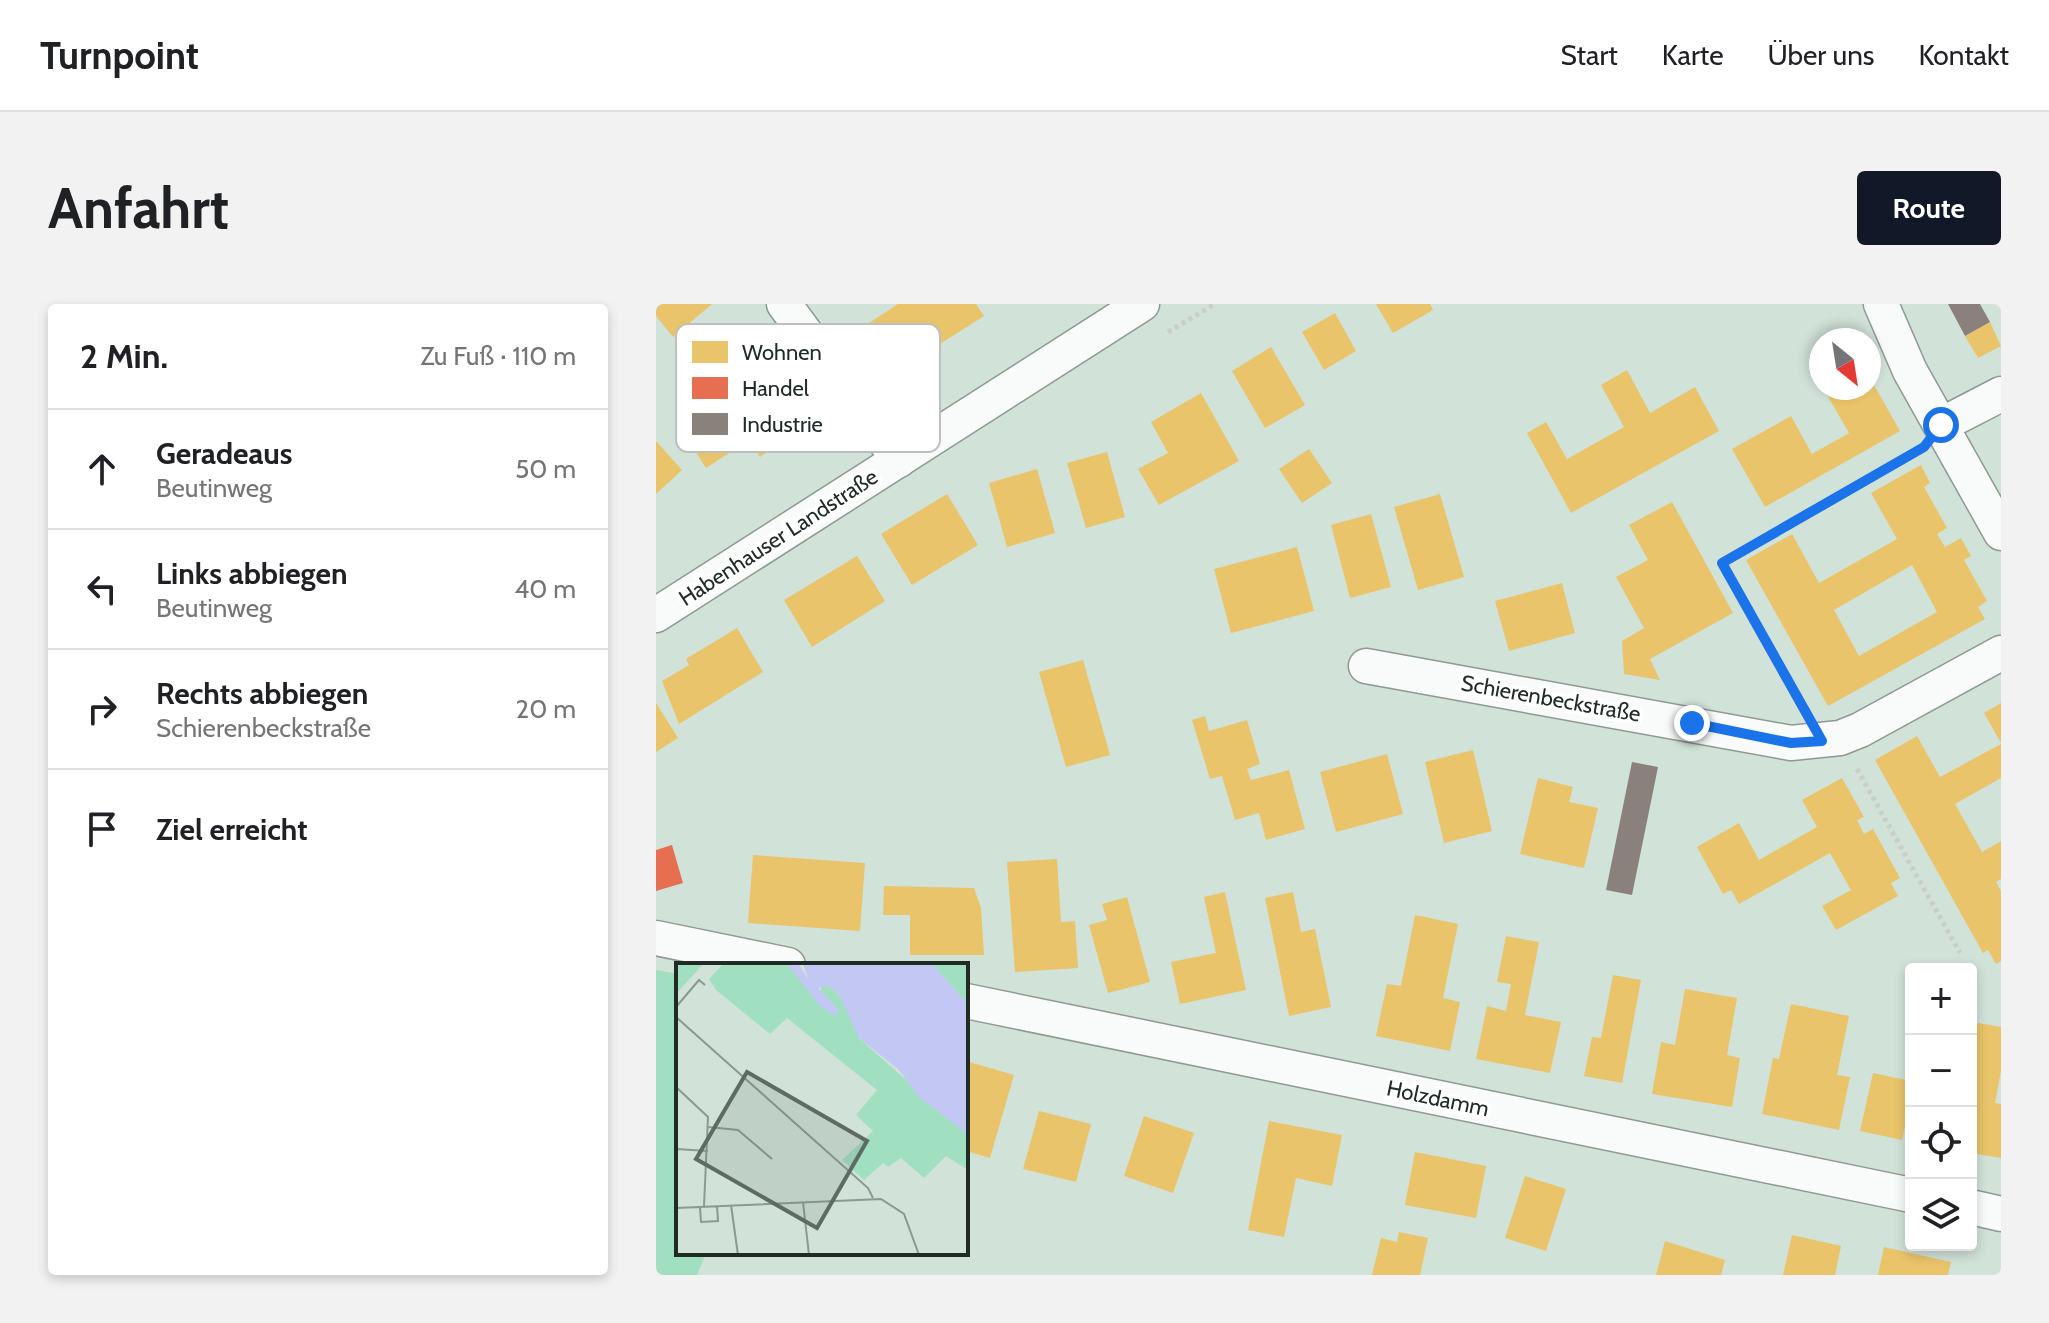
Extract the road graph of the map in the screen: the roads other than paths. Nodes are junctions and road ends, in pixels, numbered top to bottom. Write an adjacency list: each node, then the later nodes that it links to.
1 (784, 304): 4 (street)
2 (1142, 304): 7 (street, Habenhauser Landstraße)
3 (1881, 304): 6 (street)
4 (799, 324)
5 (2001, 394): 6 (street)
6 (1941, 425): 11 (street)
7 (940, 434)
8 (893, 452): 10 (street)
9 (911, 452): 10 (street, Habenhauser Landstraße)
10 (899, 460): 12 (street, Habenhauser Landstraße)
11 (2001, 533)
12 (656, 615)
13 (2001, 653): 14 (street, Schierenbeckstraße)
14 (1366, 666)
15 (656, 938): 16 (street)
16 (778, 963)
17 (968, 1001): 18 (street, Holzdamm)
18 (1905, 1194)
19 (1977, 1208): 20 (street)
20 (2001, 1214)

